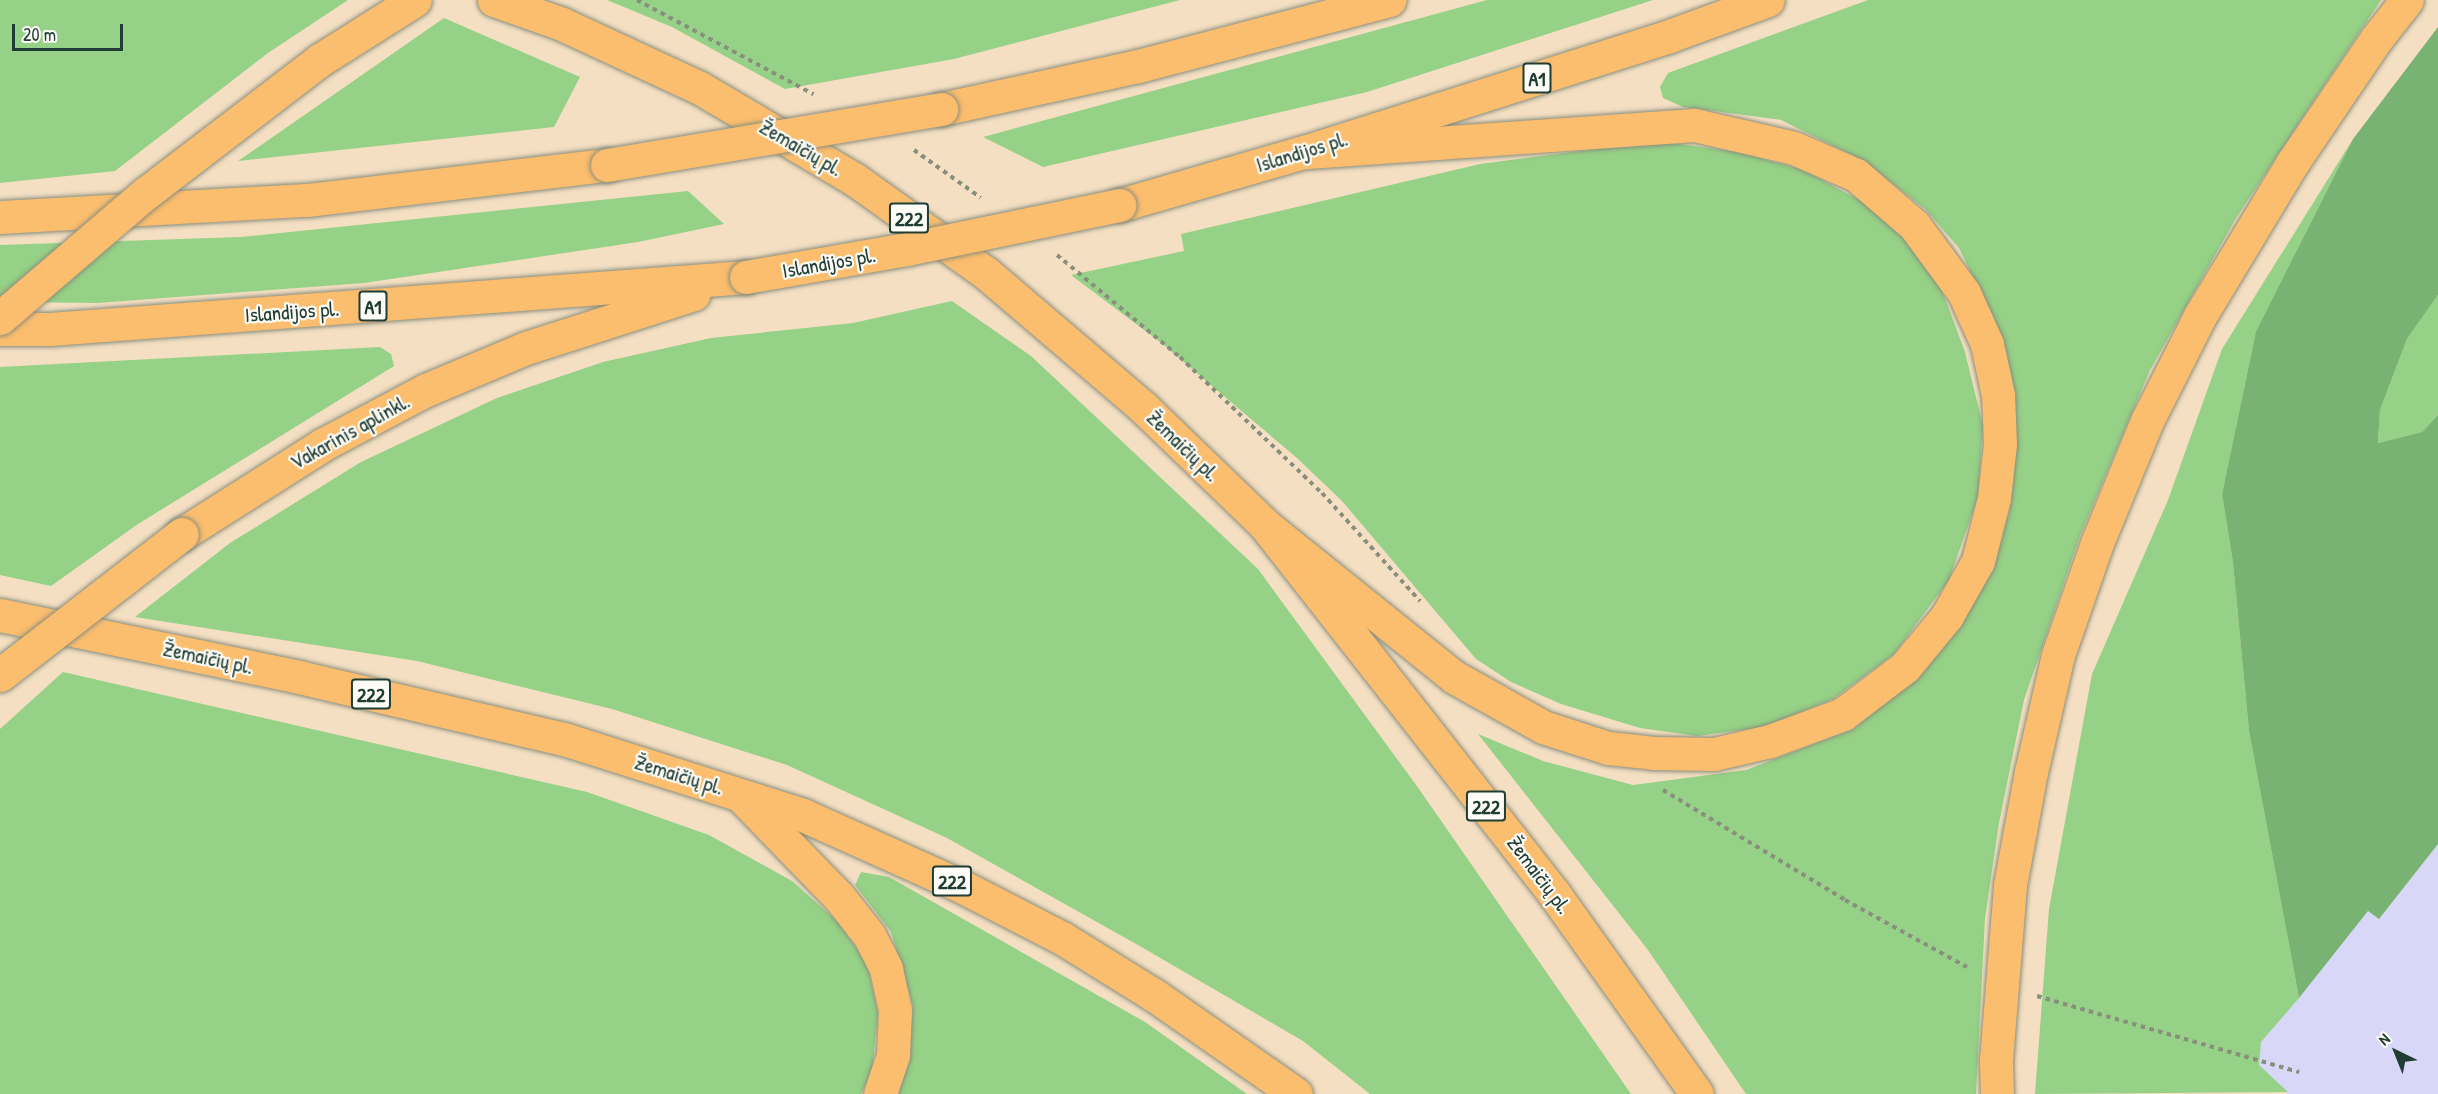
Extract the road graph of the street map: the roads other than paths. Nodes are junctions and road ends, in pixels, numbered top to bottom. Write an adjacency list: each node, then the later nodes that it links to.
1 (415, 0): 9 (highway, bridge)
2 (494, 0): 11 (highway, Žemaičių pl. / 222)
3 (1390, 0): 7 (highway, bridge)
4 (1768, 0): 6 (highway, Islandijos pl. / A1)
5 (2407, 0): 18 (highway)
6 (1304, 152): 8 (highway, Islandijos pl. / A1, bridge); 11 (highway)
7 (0, 217)
8 (746, 277): 10 (highway, Islandijos pl. / A1); 13 (highway, Vakarinis aplinkl., bridge)
9 (0, 318)
10 (0, 329)
11 (1265, 525): 17 (highway, Žemaičių pl. / 222)
12 (0, 615): 14 (highway, Žemaičių pl. / 222)
13 (0, 675)
14 (738, 793): 15 (highway); 16 (highway, Žemaičių pl. / 222)
15 (880, 1094)
16 (1296, 1094)
17 (1697, 1094)
18 (1997, 1094)

